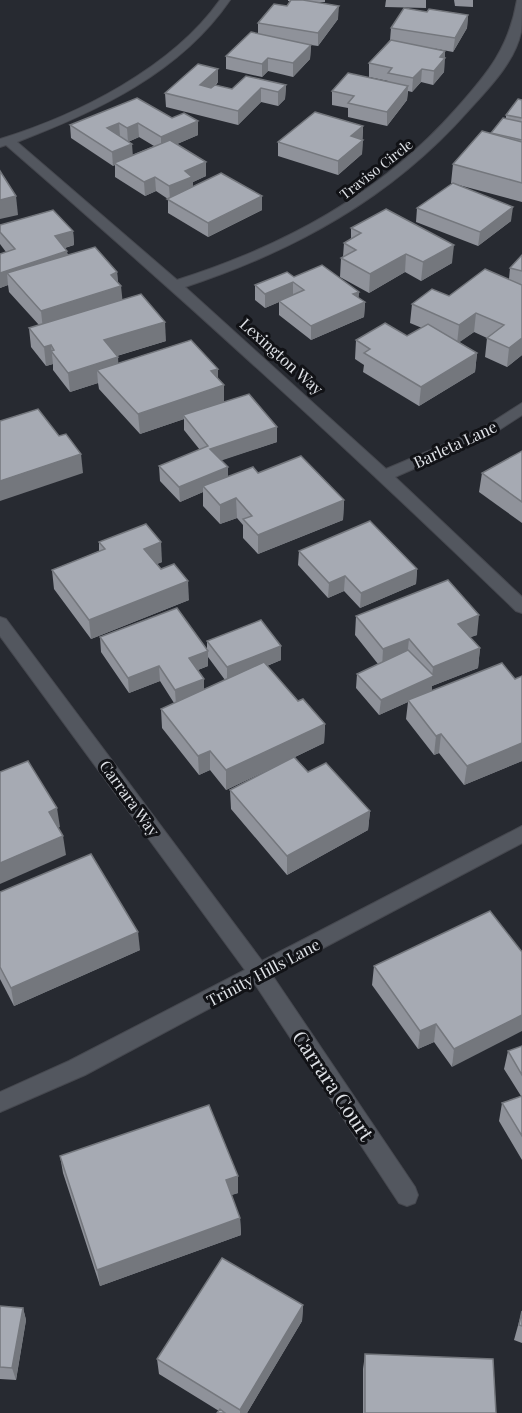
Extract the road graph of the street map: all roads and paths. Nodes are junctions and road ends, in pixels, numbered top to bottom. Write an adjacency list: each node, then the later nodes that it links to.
1 (225, 0): 3 (street)
2 (522, 0): 4 (street, Traviso Circle)
3 (5, 142): 4 (street, Lexington Way)
4 (177, 285): 6 (street, Lexington Way)
5 (522, 408): 6 (street, Barleta Lane)
6 (386, 475): 7 (street, Lexington Way)
7 (522, 607)
8 (0, 623): 10 (street, Carrara Way)
9 (522, 834): 10 (street, Trinity Hills Lane)
10 (260, 974): 11 (street, Trinity Hills Lane); 12 (street, Carrara Court)
11 (0, 1102)
12 (407, 1195)

